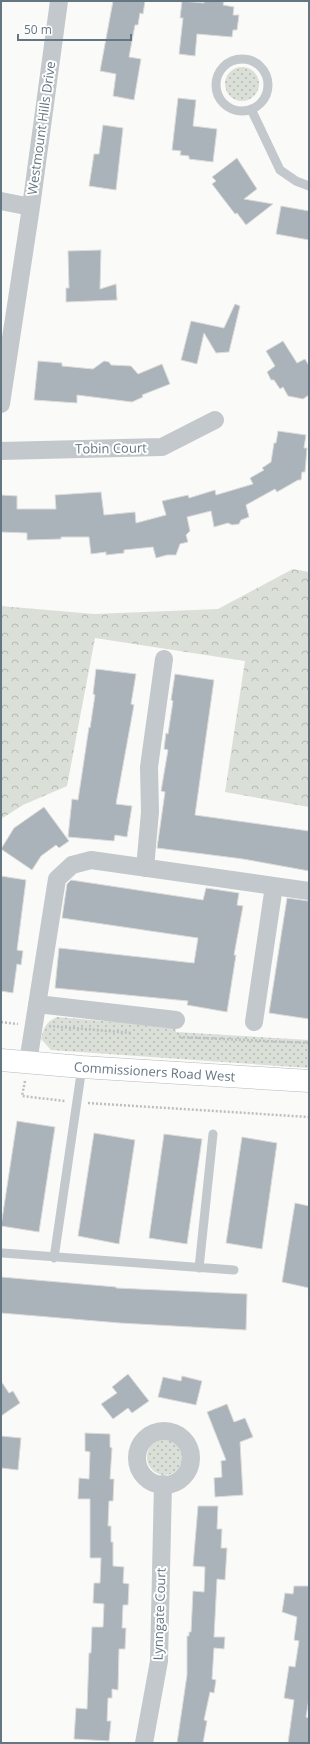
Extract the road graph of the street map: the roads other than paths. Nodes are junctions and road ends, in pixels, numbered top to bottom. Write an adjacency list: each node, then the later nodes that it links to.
1 (59, 1): 5 (street, Westmount Hills Drive)
2 (251, 109): 2 (lane); 3 (lane)
3 (309, 186)
4 (1, 201): 5 (street, Westmount Hills Drive)
5 (31, 206): 6 (street, Westmount Hills Drive)
6 (1, 404)
7 (215, 420): 8 (street, Tobin Court)
8 (1, 451)
9 (164, 659): 10 (street)
10 (145, 868): 11 (street); 13 (street)
11 (274, 886): 12 (street); 15 (street)
12 (309, 891)
13 (37, 1004): 14 (street); 17 (street)
14 (176, 1020)
15 (254, 1022)
16 (1, 1060): 17 (main road, Commissioners Road West)
17 (28, 1062): 18 (main road, Commissioners Road West)
18 (82, 1067): 19 (main road, Commissioners Road West); 22 (lane)
19 (309, 1081)
20 (213, 1134): 23 (lane)
21 (3, 1253): 22 (lane)
22 (54, 1258): 23 (lane)
23 (199, 1268): 24 (lane)
24 (234, 1270)
25 (163, 1484): 26 (street, Lynngate Court)
26 (144, 1743)

